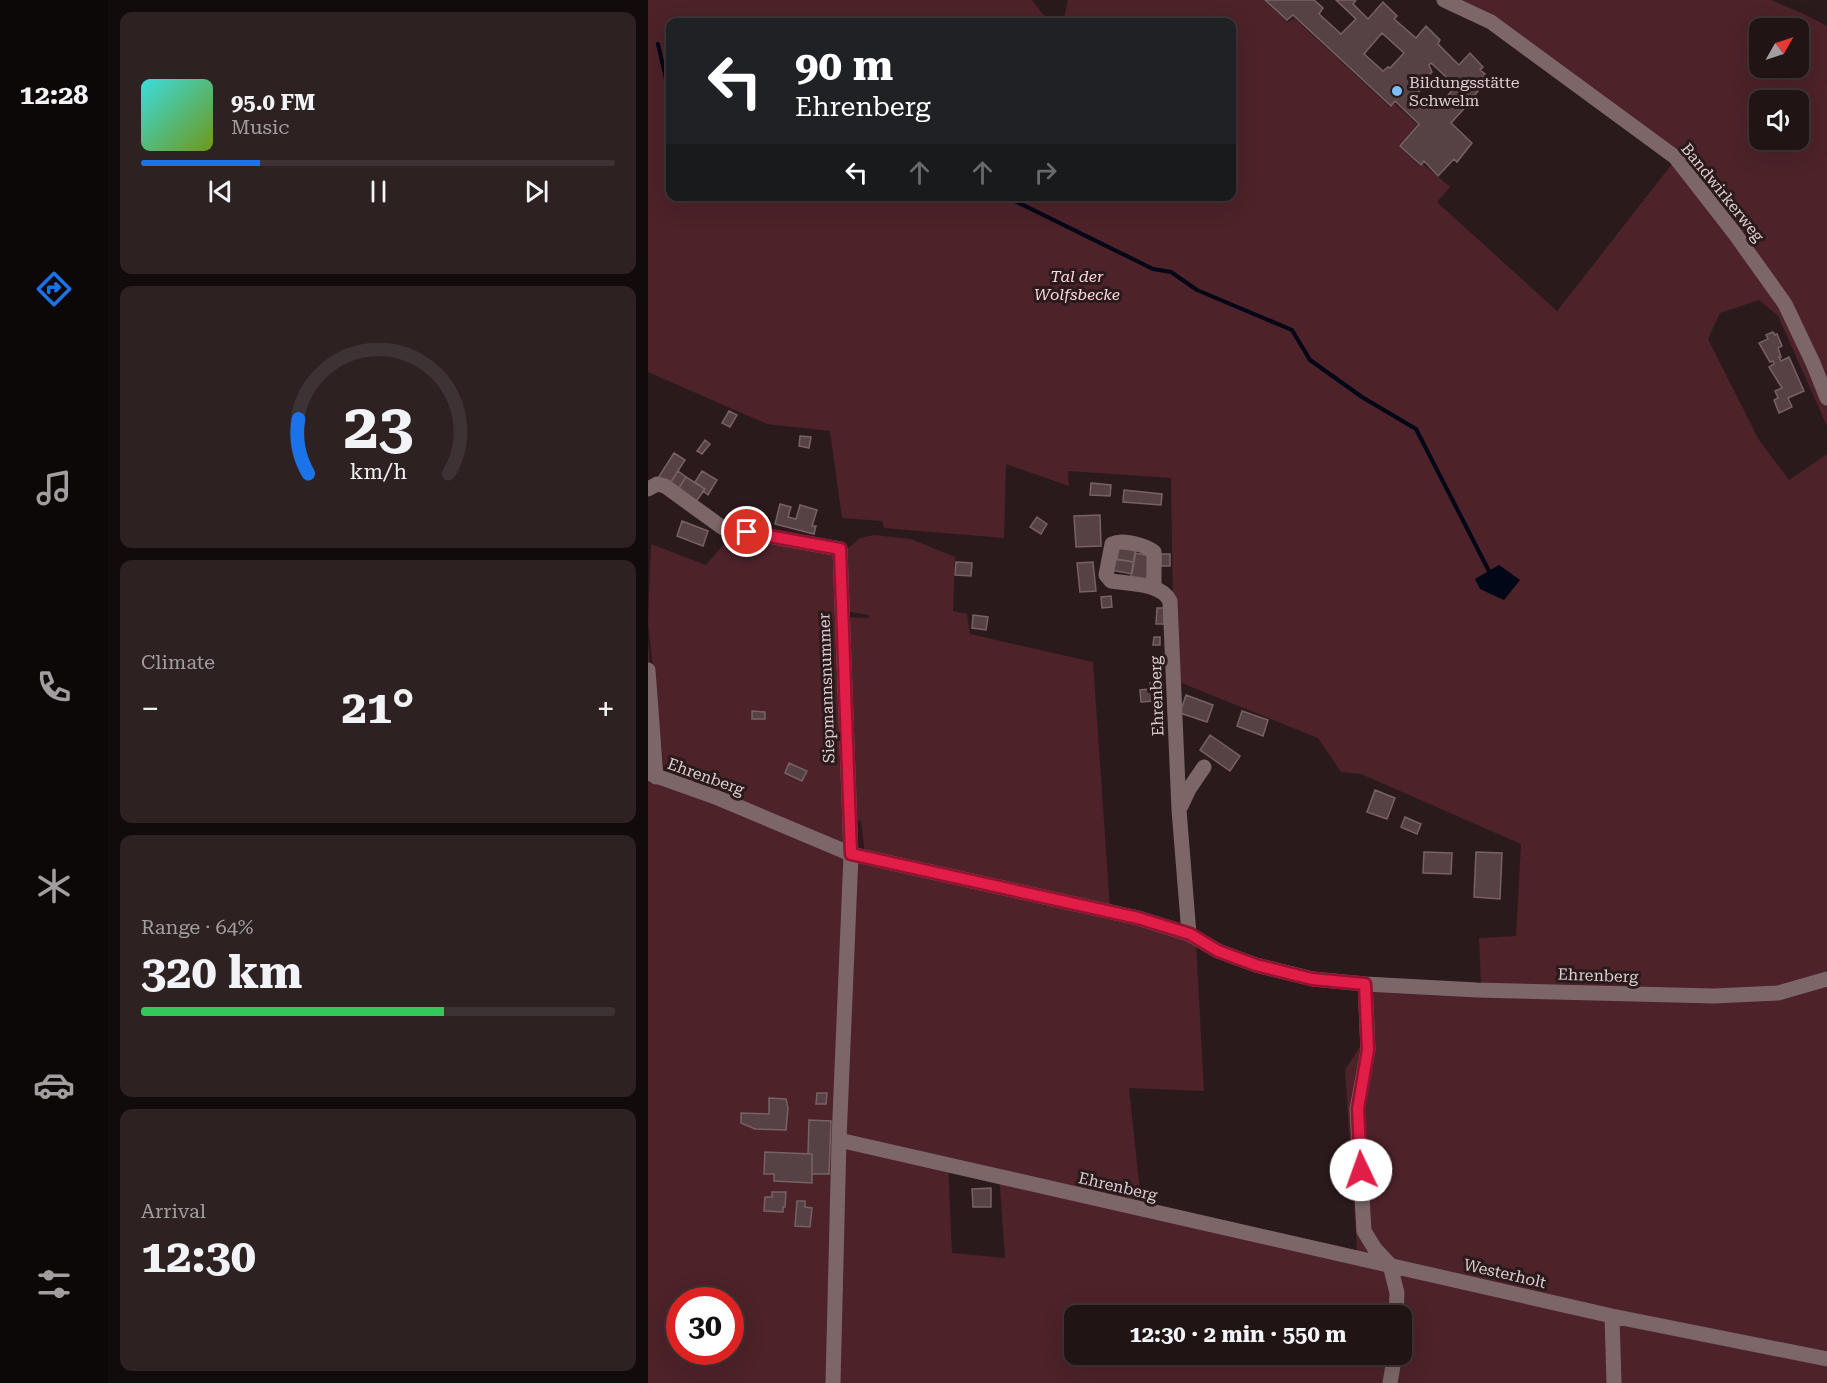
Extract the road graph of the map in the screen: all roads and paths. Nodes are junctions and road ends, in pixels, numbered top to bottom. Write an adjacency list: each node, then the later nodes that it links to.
1 (1444, 0): 2 (street, Bandwirkerweg)
2 (1827, 398)
3 (648, 489): 9 (street, Siepmannsnummer)
4 (1154, 588): 8 (street, Ehrenberg)
5 (648, 670): 7 (street)
6 (1204, 767): 8 (street)
7 (652, 775): 9 (street, Ehrenberg)
8 (1179, 810): 10 (street, Ehrenberg)
9 (851, 854): 10 (street, Ehrenberg); 13 (street)
10 (1190, 934): 12 (street, Ehrenberg)
11 (1827, 979): 12 (street, Ehrenberg)
12 (1365, 984): 14 (street)
13 (839, 1140): 14 (street, Ehrenberg); 19 (street)
14 (1390, 1265): 15 (street); 16 (street, Westerholt)
15 (1396, 1305)
16 (1612, 1316): 17 (street, Westerholt); 21 (street)
17 (1827, 1359)
18 (1393, 1365): 20 (street)
19 (833, 1383)
20 (1390, 1383)
21 (1614, 1383)

